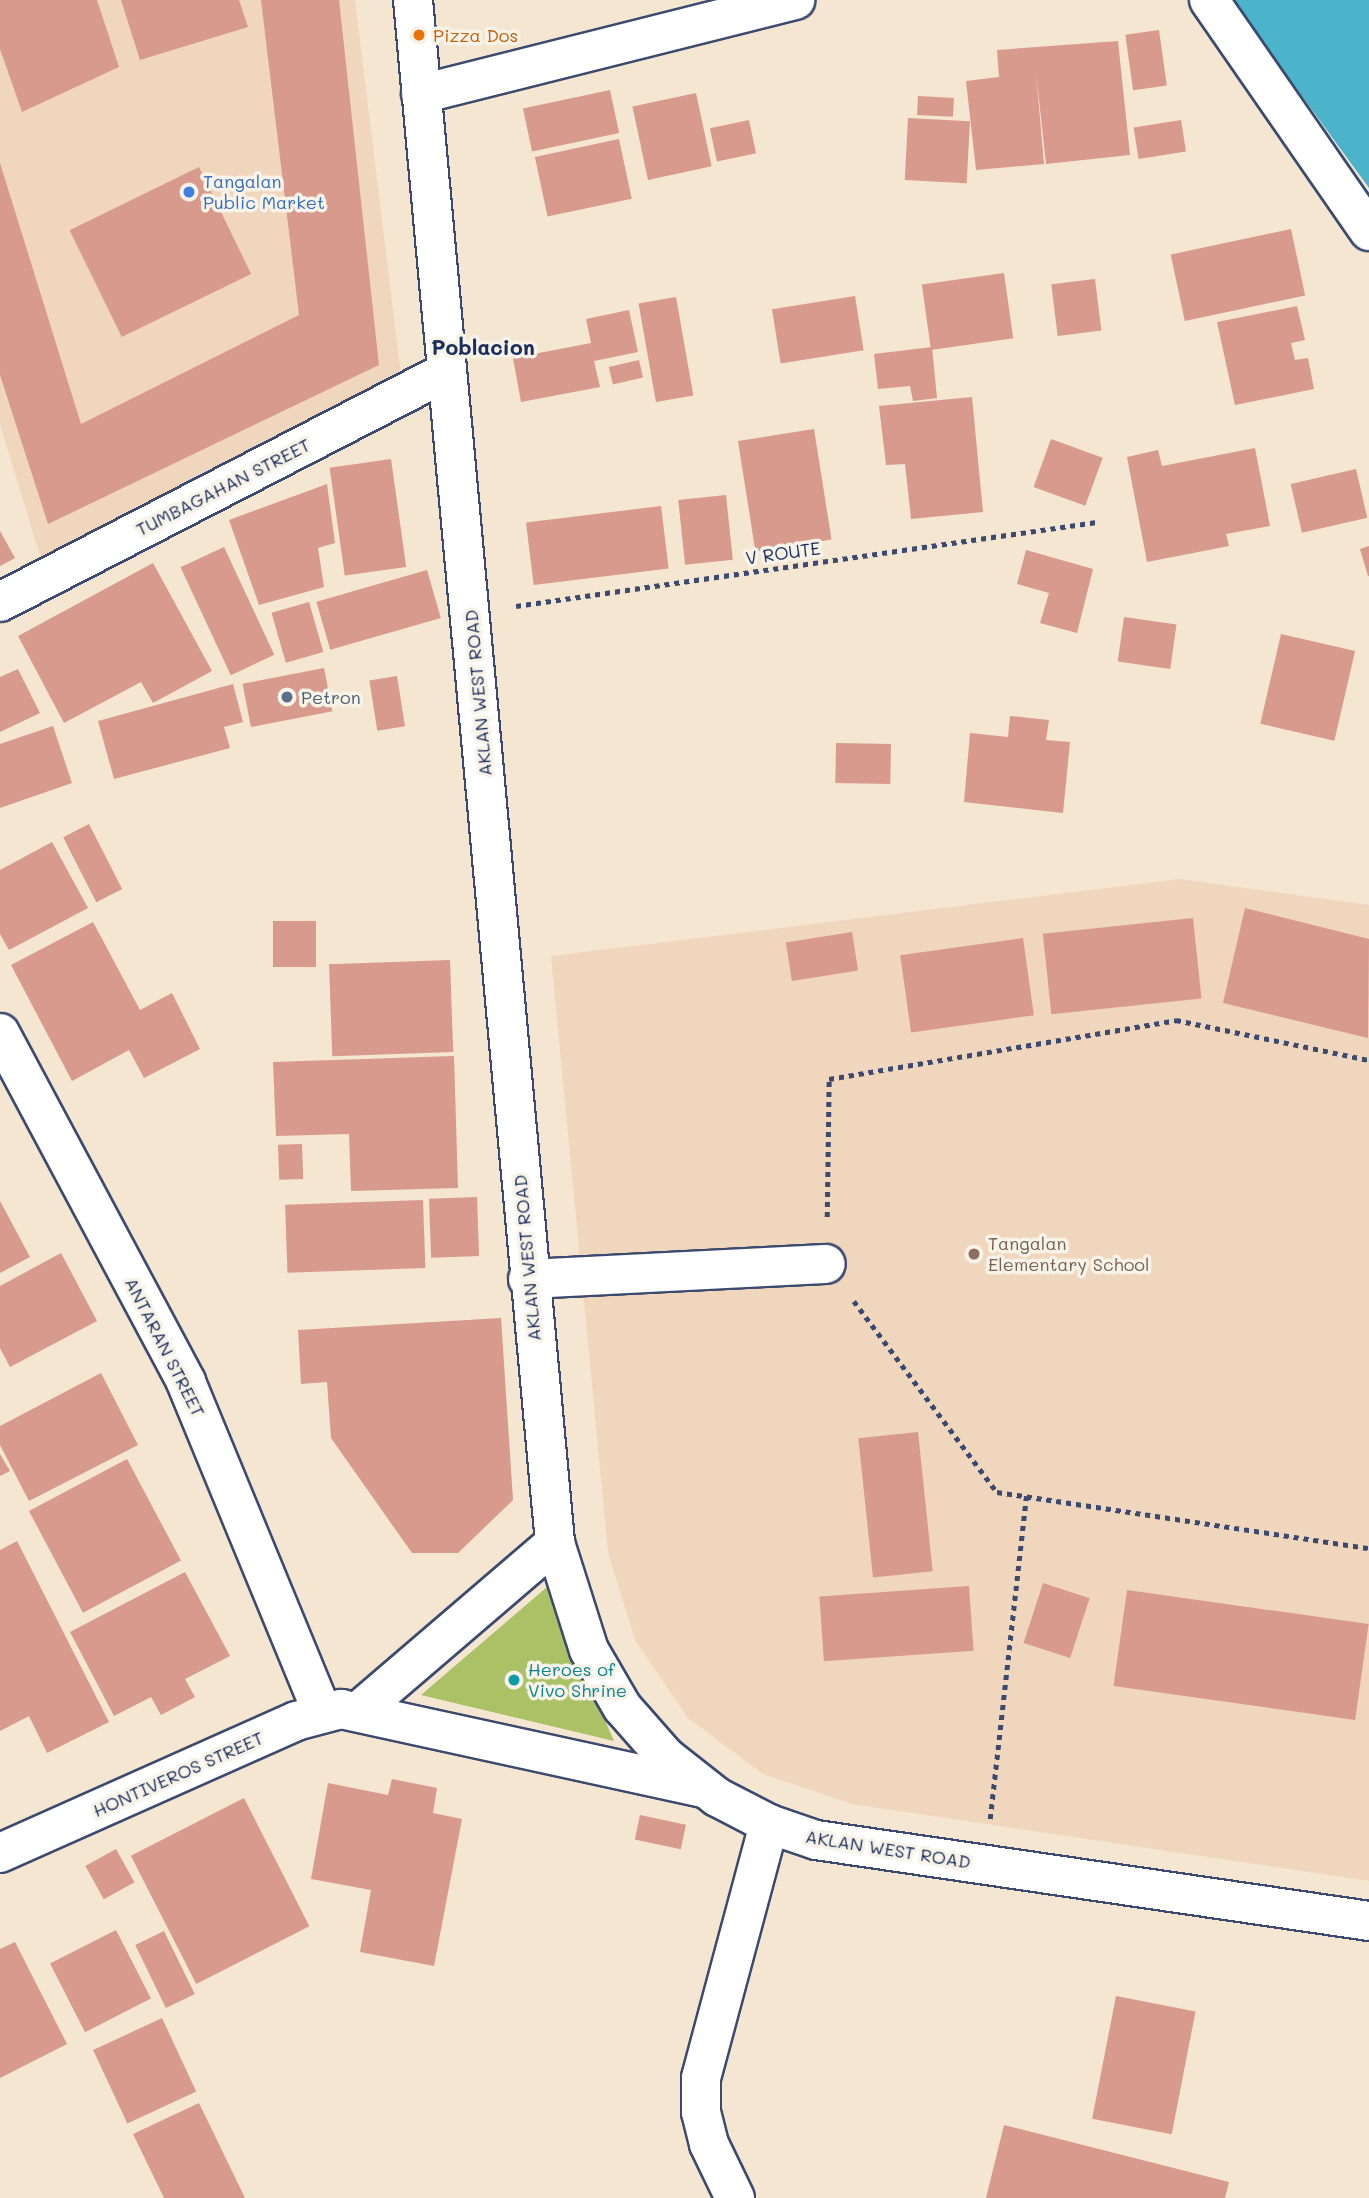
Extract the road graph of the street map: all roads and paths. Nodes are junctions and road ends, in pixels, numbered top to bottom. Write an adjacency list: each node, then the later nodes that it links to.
1 (413, 0): 4 (street, AKLAN WEST ROAD)
2 (795, 0): 4 (street)
3 (1209, 0): 5 (street)
4 (421, 94): 6 (street, AKLAN WEST ROAD)
5 (1369, 231)
6 (446, 372): 8 (street, TUMBAGAHAN STREET); 9 (street, AKLAN WEST ROAD)
7 (1097, 522): 9 (path, V ROUTE)
8 (0, 602)
9 (472, 612): 13 (street, AKLAN WEST ROAD)
10 (0, 1033): 18 (street, ANTARAN STREET)
11 (1369, 1060): 12 (path)
12 (826, 1264): 13 (street); 14 (path)
13 (528, 1279): 15 (street, AKLAN WEST ROAD)
14 (1026, 1496): 16 (path); 22 (path)
15 (555, 1543): 17 (street); 19 (street, AKLAN WEST ROAD)
16 (1369, 1548)
17 (360, 1710): 18 (street, HONTIVEROS STREET); 19 (street, HONTIVEROS STREET)
18 (322, 1712): 21 (street, HONTIVEROS STREET)
19 (704, 1788): 20 (street, AKLAN WEST ROAD)
20 (769, 1824): 22 (street, AKLAN WEST ROAD); 24 (street)
21 (0, 1853)
22 (985, 1865): 23 (street, AKLAN WEST ROAD)
23 (1369, 1921)
24 (735, 2198)

